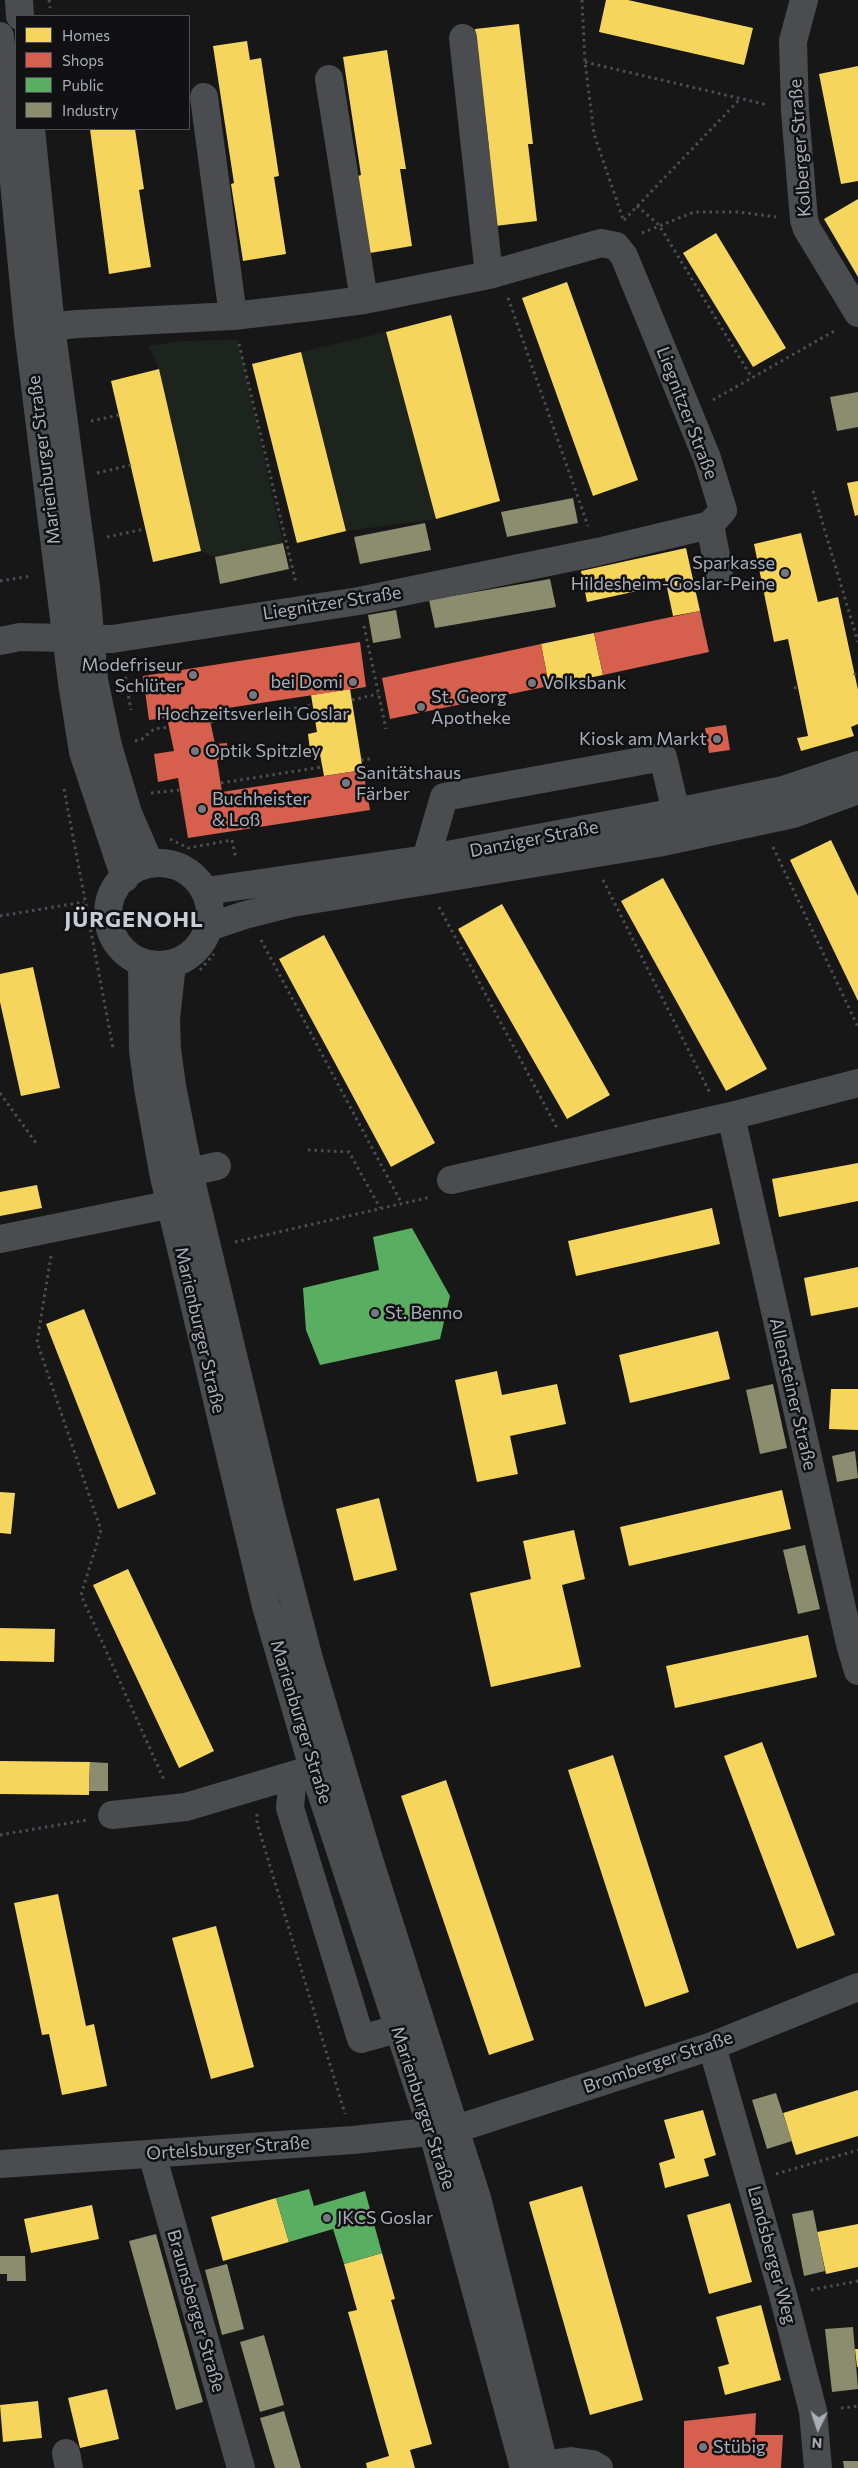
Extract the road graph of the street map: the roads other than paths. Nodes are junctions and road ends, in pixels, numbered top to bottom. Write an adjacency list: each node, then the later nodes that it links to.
1 (19, 0): 3 (street)
2 (804, 0): 13 (street, Kolberger Straße)
3 (20, 15)
4 (0, 36): 8 (street, Marienburger Straße)
5 (463, 38): 10 (street)
6 (328, 79): 11 (street)
7 (204, 96): 12 (street)
8 (14, 122)
9 (15, 130): 14 (street, Marienburger Straße)
10 (494, 274): 11 (street); 15 (street, Liegnitzer Straße)
11 (364, 300): 12 (street)
12 (232, 316): 14 (street)
13 (850, 320)
14 (40, 328): 17 (street, Marienburger Straße)
15 (710, 525): 16 (street); 17 (street, Liegnitzer Straße)
16 (719, 571)
17 (90, 638): 18 (street, Liegnitzer Straße); 24 (street, Marienburger Straße); 25 (street, Marienburger Straße)
18 (0, 641)
19 (858, 765): 21 (street, Danziger Straße)
20 (858, 790): 22 (street, Danziger Straße)
21 (676, 812): 22 (street); 23 (street, Danziger Straße); 23 (street)
22 (658, 843): 27 (street, Danziger Straße)
23 (426, 859): 26 (street, Danziger Straße)
24 (150, 864): 25 (street); 26 (street)
25 (125, 878): 28 (street)
26 (206, 891): 27 (street)
27 (215, 938): 29 (street)
28 (142, 962): 29 (street); 33 (street, Marienburger Straße)
29 (172, 964): 33 (street, Marienburger Straße)
30 (858, 1082): 31 (street)
31 (726, 1117): 34 (street); 37 (street, Allensteiner Straße)
32 (217, 1166): 33 (street)
33 (176, 1175): 35 (street, Marienburger Straße)
34 (452, 1180)
35 (183, 1202): 36 (street); 38 (street, Marienburger Straße); 39 (street, Marienburger Straße)
36 (0, 1239)
37 (858, 1671)
38 (340, 1760): 39 (street); 44 (street, Marienburger Straße)
39 (303, 1772): 40 (street); 42 (street, Marienburger Straße); 42 (street)
40 (112, 1815)
41 (858, 1986): 43 (street, Bromberger Straße)
42 (397, 2029): 44 (street, Marienburger Straße)
43 (712, 2046): 44 (street, Bromberger Straße); 50 (street, Landsberger Weg)
44 (444, 2131): 45 (street, Ortelsburger Straße); 47 (street, Marienburger Straße)
45 (152, 2154): 46 (street, Ortelsburger Straße); 48 (street, Braunsberger Straße)
46 (0, 2164)
47 (535, 2467): 49 (street)
48 (241, 2468)
49 (598, 2468)
50 (818, 2468)

